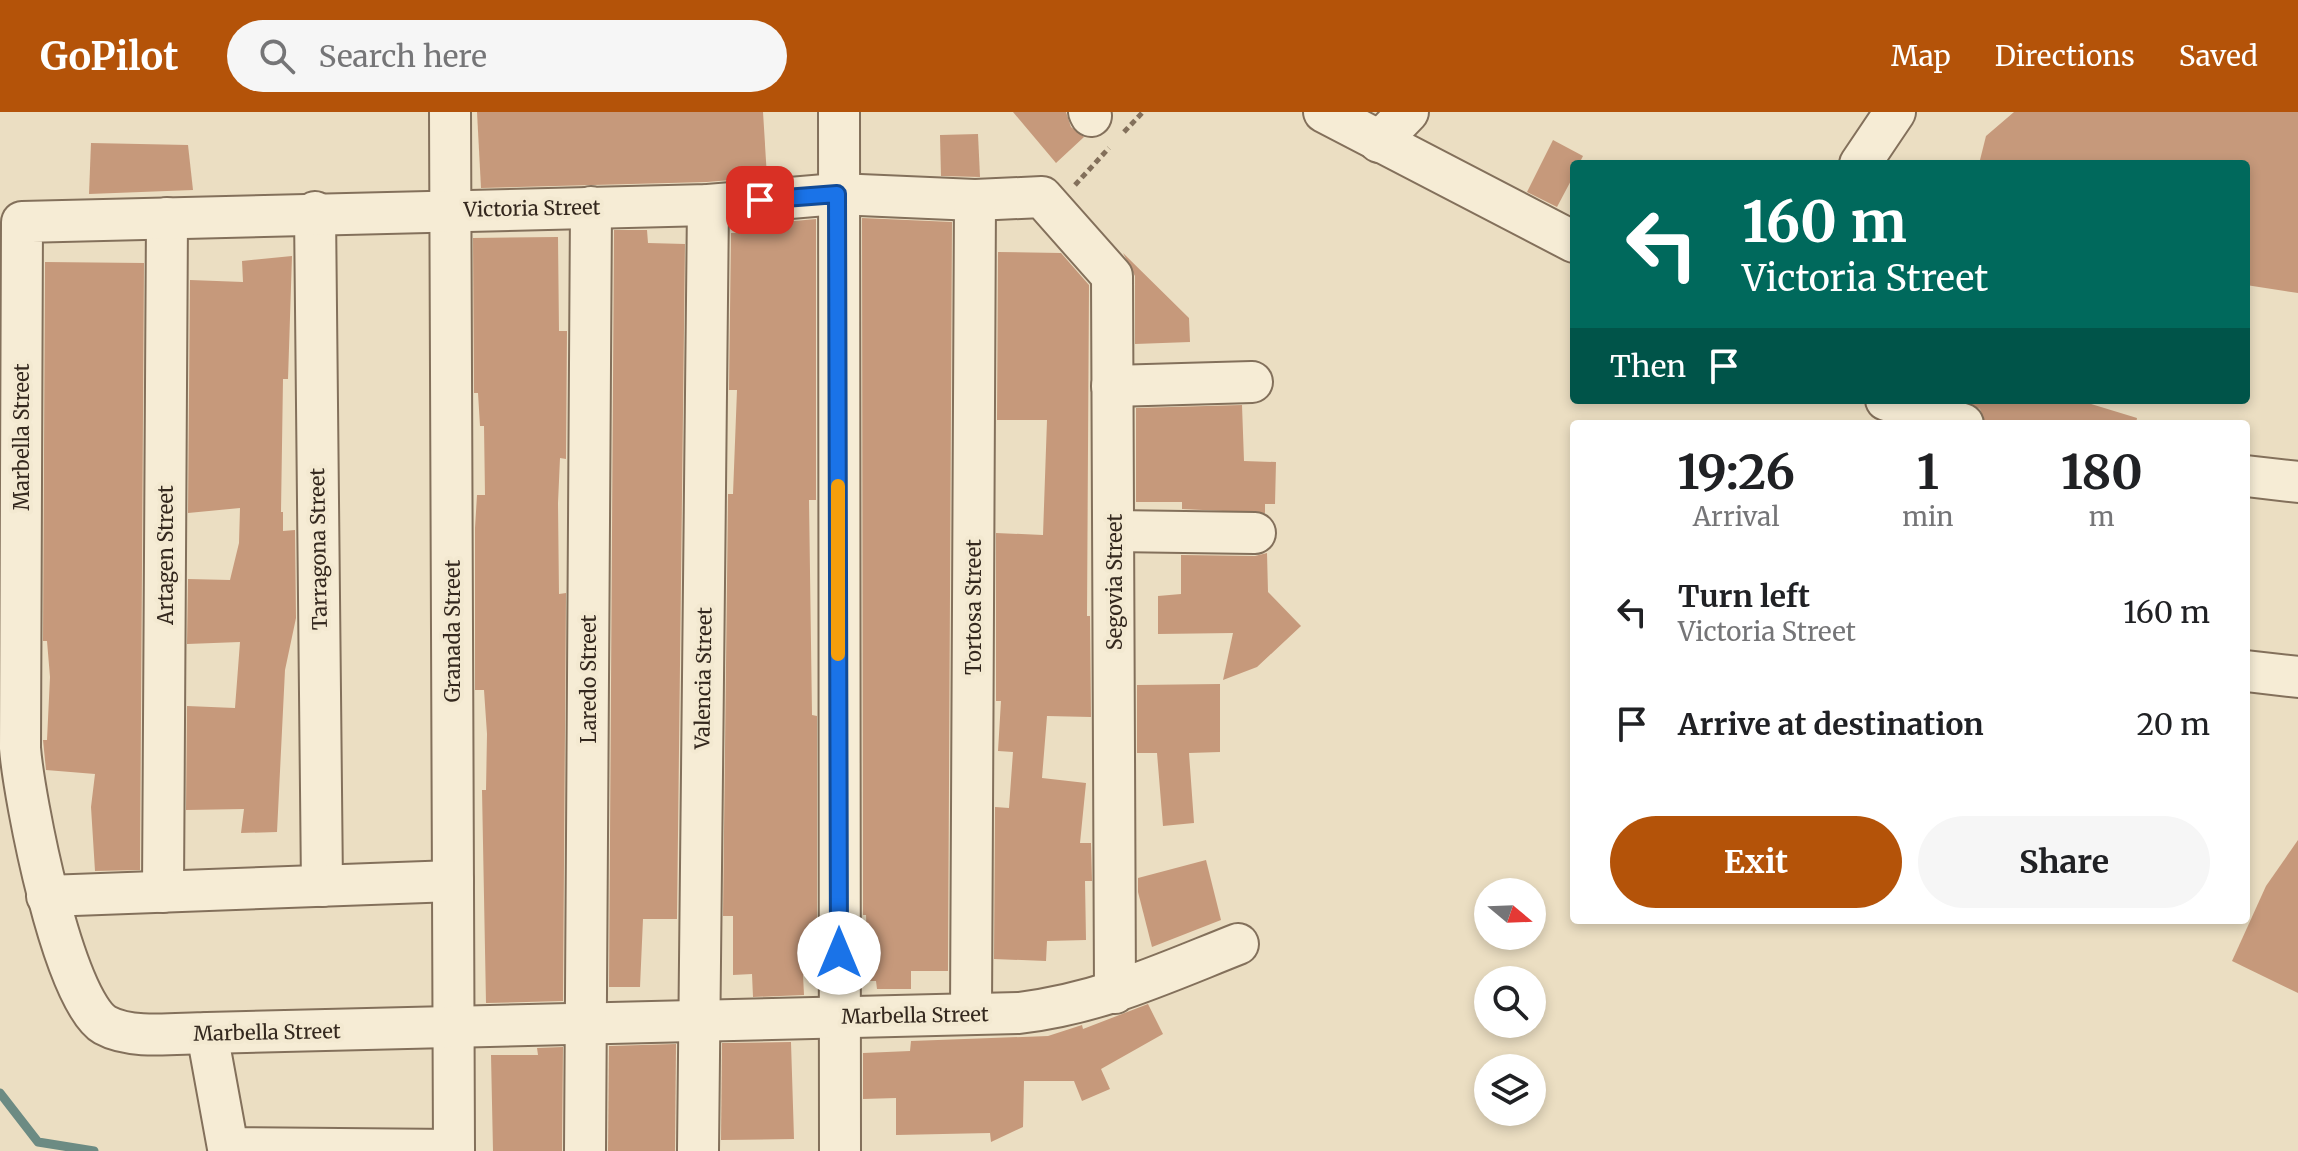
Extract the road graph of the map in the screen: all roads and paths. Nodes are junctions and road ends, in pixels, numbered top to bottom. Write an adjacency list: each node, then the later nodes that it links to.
1 (450, 112): 15 (street, Granada Street)
2 (839, 112): 10 (street)
3 (1143, 112): 7 (path)
4 (1324, 112): 8 (street)
5 (1408, 112): 8 (street)
6 (1895, 112): 9 (street)
7 (1104, 126): 12 (path)
8 (1379, 142): 19 (street)
9 (1863, 160)
10 (837, 194): 11 (street, Victoria Street); 13 (street, Victoria Street); 37 (street)
11 (975, 200): 12 (street, Victoria Street); 36 (street, Tortosa Street)
12 (1047, 203): 21 (street, Segovia Street)
13 (708, 205): 14 (street, Victoria Street); 38 (street, Valencia Street)
14 (591, 207): 15 (street, Victoria Street); 39 (street, Laredo Street)
15 (450, 210): 16 (street, Victoria Street); 30 (street, Granada Street)
16 (315, 212): 17 (street, Victoria Street); 31 (street, Tarragona Street)
17 (167, 218): 18 (street, Victoria Street); 32 (street, Artagen Street)
18 (22, 222): 33 (street, Marbella Street)
19 (1570, 240)
20 (1252, 382): 21 (street)
21 (1112, 386): 26 (street, Segovia Street)
22 (1899, 404): 23 (street)
23 (1950, 420)
24 (2250, 476): 25 (street)
25 (2298, 482)
26 (1114, 531): 27 (street); 35 (street, Segovia Street)
27 (1255, 533)
28 (2250, 671): 29 (street)
29 (2298, 677)
30 (453, 881): 31 (street); 40 (street, Granada Street)
31 (322, 886): 32 (street)
32 (163, 892): 33 (street)
33 (47, 896): 41 (street, Marbella Street)
34 (1238, 944): 35 (street, Marbella Street)
35 (1115, 993): 36 (street, Marbella Street)
36 (971, 1013): 37 (street, Marbella Street)
37 (839, 1016): 38 (street, Marbella Street); 45 (street)
38 (699, 1020): 39 (street, Marbella Street); 44 (street, Valencia Street)
39 (586, 1026): 40 (street, Marbella Street); 43 (street, Laredo Street)
40 (454, 1028): 41 (street, Marbella Street); 42 (street, Granada Street)
41 (207, 1033): 42 (street)
42 (454, 1150)
43 (585, 1151)
44 (698, 1151)
45 (840, 1151)

